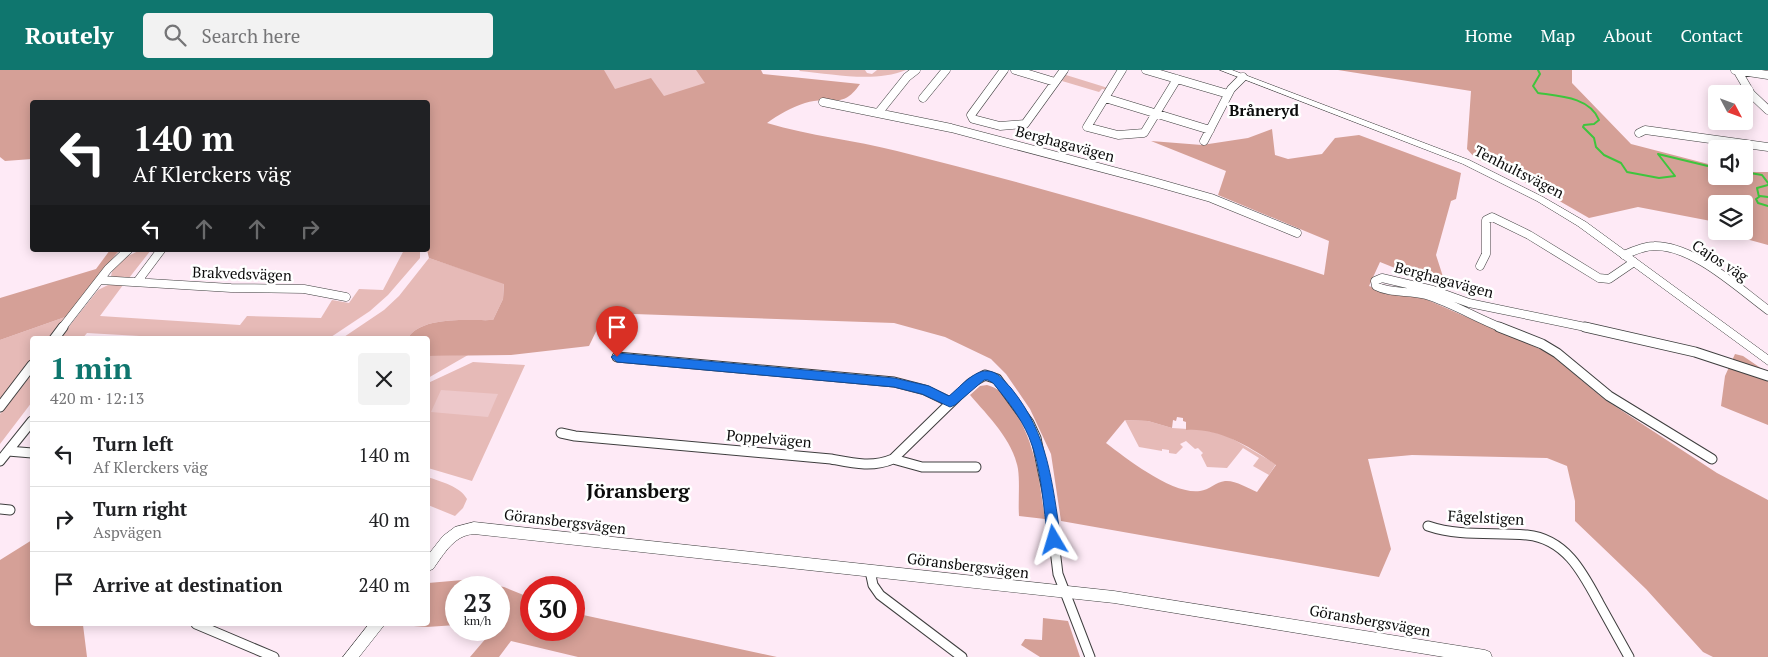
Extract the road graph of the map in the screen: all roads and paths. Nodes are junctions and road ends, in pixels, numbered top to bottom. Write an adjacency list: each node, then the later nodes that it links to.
1 (916, 70): 19 (street)
2 (946, 70): 15 (street)
3 (1004, 70): 13 (street)
4 (1015, 70): 13 (street)
5 (1064, 70): 13 (street)
6 (1122, 70): 16 (street)
7 (1146, 70): 12 (street)
8 (1224, 70): 11 (street, Tenhultsvägen)
9 (1736, 70): 10 (street); 18 (street)
10 (1768, 75)
11 (1243, 77): 14 (street); 28 (street, Tenhultsvägen)
12 (1176, 79): 14 (street); 20 (street)
13 (1055, 82)
14 (1228, 94): 21 (street)
15 (923, 98)
16 (1105, 98): 20 (street); 20 (street)
17 (823, 102): 19 (street, Berghagavägen)
18 (1768, 110)
19 (879, 112): 25 (street, Berghagavägen)
20 (1156, 114): 21 (street)
21 (1210, 130): 23 (street)
22 (1639, 133): 24 (street)
23 (1204, 141)
24 (1768, 147)
25 (1297, 233)
26 (125, 252): 31 (street)
27 (160, 252): 32 (street)
28 (1624, 255): 29 (street, Tenhultsvägen); 34 (street, Cajos väg)
29 (1634, 262): 30 (street); 37 (street, Tenhultsvägen)
30 (1480, 266)
31 (100, 280): 32 (street, Brakvedsvägen); 35 (street)
32 (137, 282): 33 (street, Brakvedsvägen)
33 (346, 297)
34 (1768, 310)
35 (56, 336)
36 (617, 357): 40 (street)
37 (1768, 361)
38 (30, 369): 41 (street)
39 (1768, 376): 47 (street, Berghagavägen)
40 (950, 402): 46 (street); 53 (street)
41 (0, 407)
42 (30, 424): 44 (street)
43 (561, 433): 46 (street, Poppelvägen)
44 (8, 451): 45 (street); 48 (street)
45 (30, 454)
46 (893, 459): 49 (street)
47 (1712, 460)
48 (0, 461)
49 (976, 468)
50 (1428, 526): 62 (street, Fågelstigen)
51 (430, 563): 52 (street, Göransbergsvägen)
52 (870, 571): 53 (street, Göransbergsvägen); 59 (street)
53 (1067, 593): 56 (street, Göransbergsvägen); 60 (street)
54 (201, 626): 57 (street)
55 (376, 626): 58 (street)
56 (1469, 656): 61 (street, Göransbergsvägen)
57 (274, 657)
58 (350, 657)
59 (962, 657)
60 (1090, 657)
61 (1485, 657)
62 (1629, 657)

